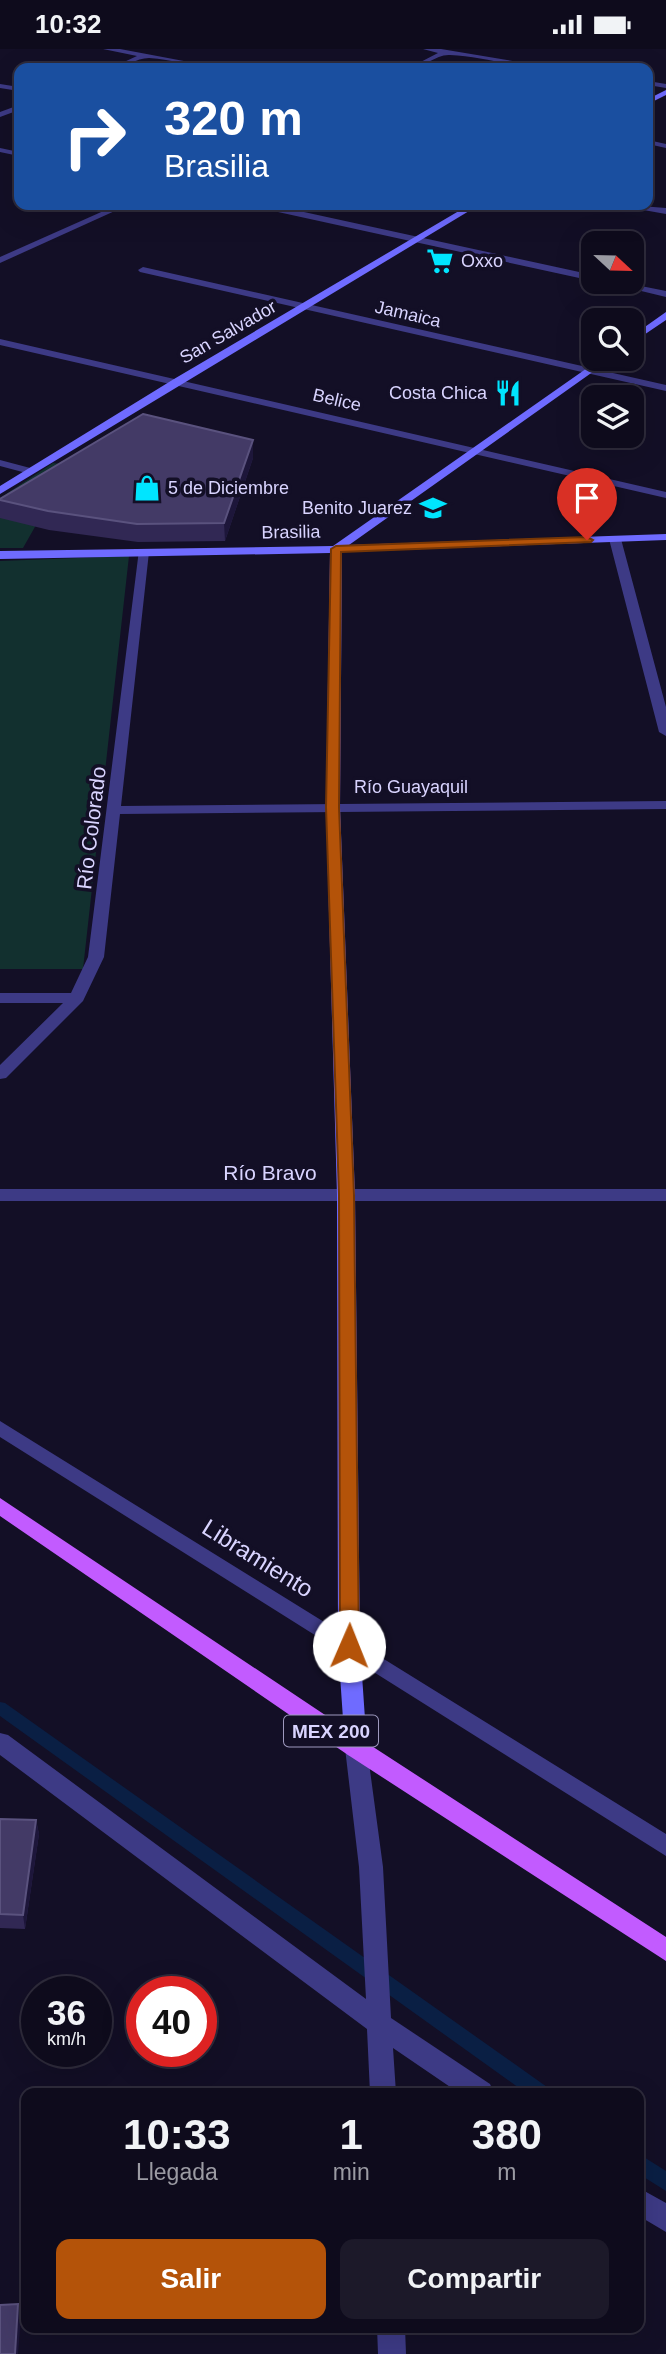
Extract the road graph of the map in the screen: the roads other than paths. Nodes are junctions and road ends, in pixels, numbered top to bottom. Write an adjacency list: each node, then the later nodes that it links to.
1 (107, 49): 5 (street)
2 (162, 49): 5 (street)
3 (426, 49): 4 (street)
4 (449, 51): 8 (street); 9 (street)
5 (145, 56): 6 (street); 7 (street)
6 (128, 63)
7 (186, 63)
8 (424, 63)
9 (520, 63)
10 (113, 210): 14 (street)
11 (466, 210): 13 (street, San Salvador)
12 (281, 211): 13 (street)
13 (414, 240): 16 (street); 19 (street, San Salvador)
14 (0, 260)
15 (143, 270): 19 (street, Jamaica)
16 (581, 275)
17 (644, 289): 18 (street)
18 (666, 294)
19 (305, 307): 23 (street, Jamaica); 25 (street, San Salvador)
20 (666, 315): 21 (street)
21 (644, 331)
22 (0, 342): 25 (street, Belice)
23 (581, 369)
24 (589, 371): 26 (street, Jamaica); 27 (street)
25 (178, 381): 27 (street, Belice); 29 (street, San Salvador)
26 (666, 388)
27 (478, 451): 31 (street, Belice); 34 (street)
28 (0, 463): 29 (street)
29 (30, 471): 30 (street, San Salvador)
30 (0, 491)
31 (666, 495)
32 (666, 537): 33 (street, Brasilia)
33 (615, 539): 34 (street, Brasilia); 37 (street)
34 (336, 549): 35 (street, Brasilia); 39 (street)
35 (143, 552): 36 (street, Brasilia); 40 (street, Río Colorado)
36 (0, 555)
37 (666, 732)
38 (666, 805): 39 (street, Río Guayaquil)
39 (333, 807): 40 (street, Río Guayaquil); 45 (street)
40 (114, 810): 41 (street, Río Colorado)
41 (77, 997): 42 (street); 43 (street, Río Colorado)
42 (0, 998)
43 (0, 1074)
44 (0, 1195): 45 (street, Río Bravo)
45 (346, 1195): 46 (street, Río Bravo); 49 (street)
46 (666, 1195)
47 (0, 1428): 49 (street, Libramiento)
48 (0, 1506): 51 (main road, MEX 200)
49 (349, 1646): 51 (street); 52 (street, Libramiento)
50 (0, 1742): 54 (street)
51 (356, 1748): 53 (main road, MEX 200); 54 (street)
52 (666, 1846)
53 (666, 1949)
54 (381, 2025): 55 (street); 56 (street)
55 (383, 2088)
56 (474, 2088)
57 (644, 2204): 58 (street)
58 (666, 2219)
59 (391, 2333): 60 (street)
60 (392, 2354)

